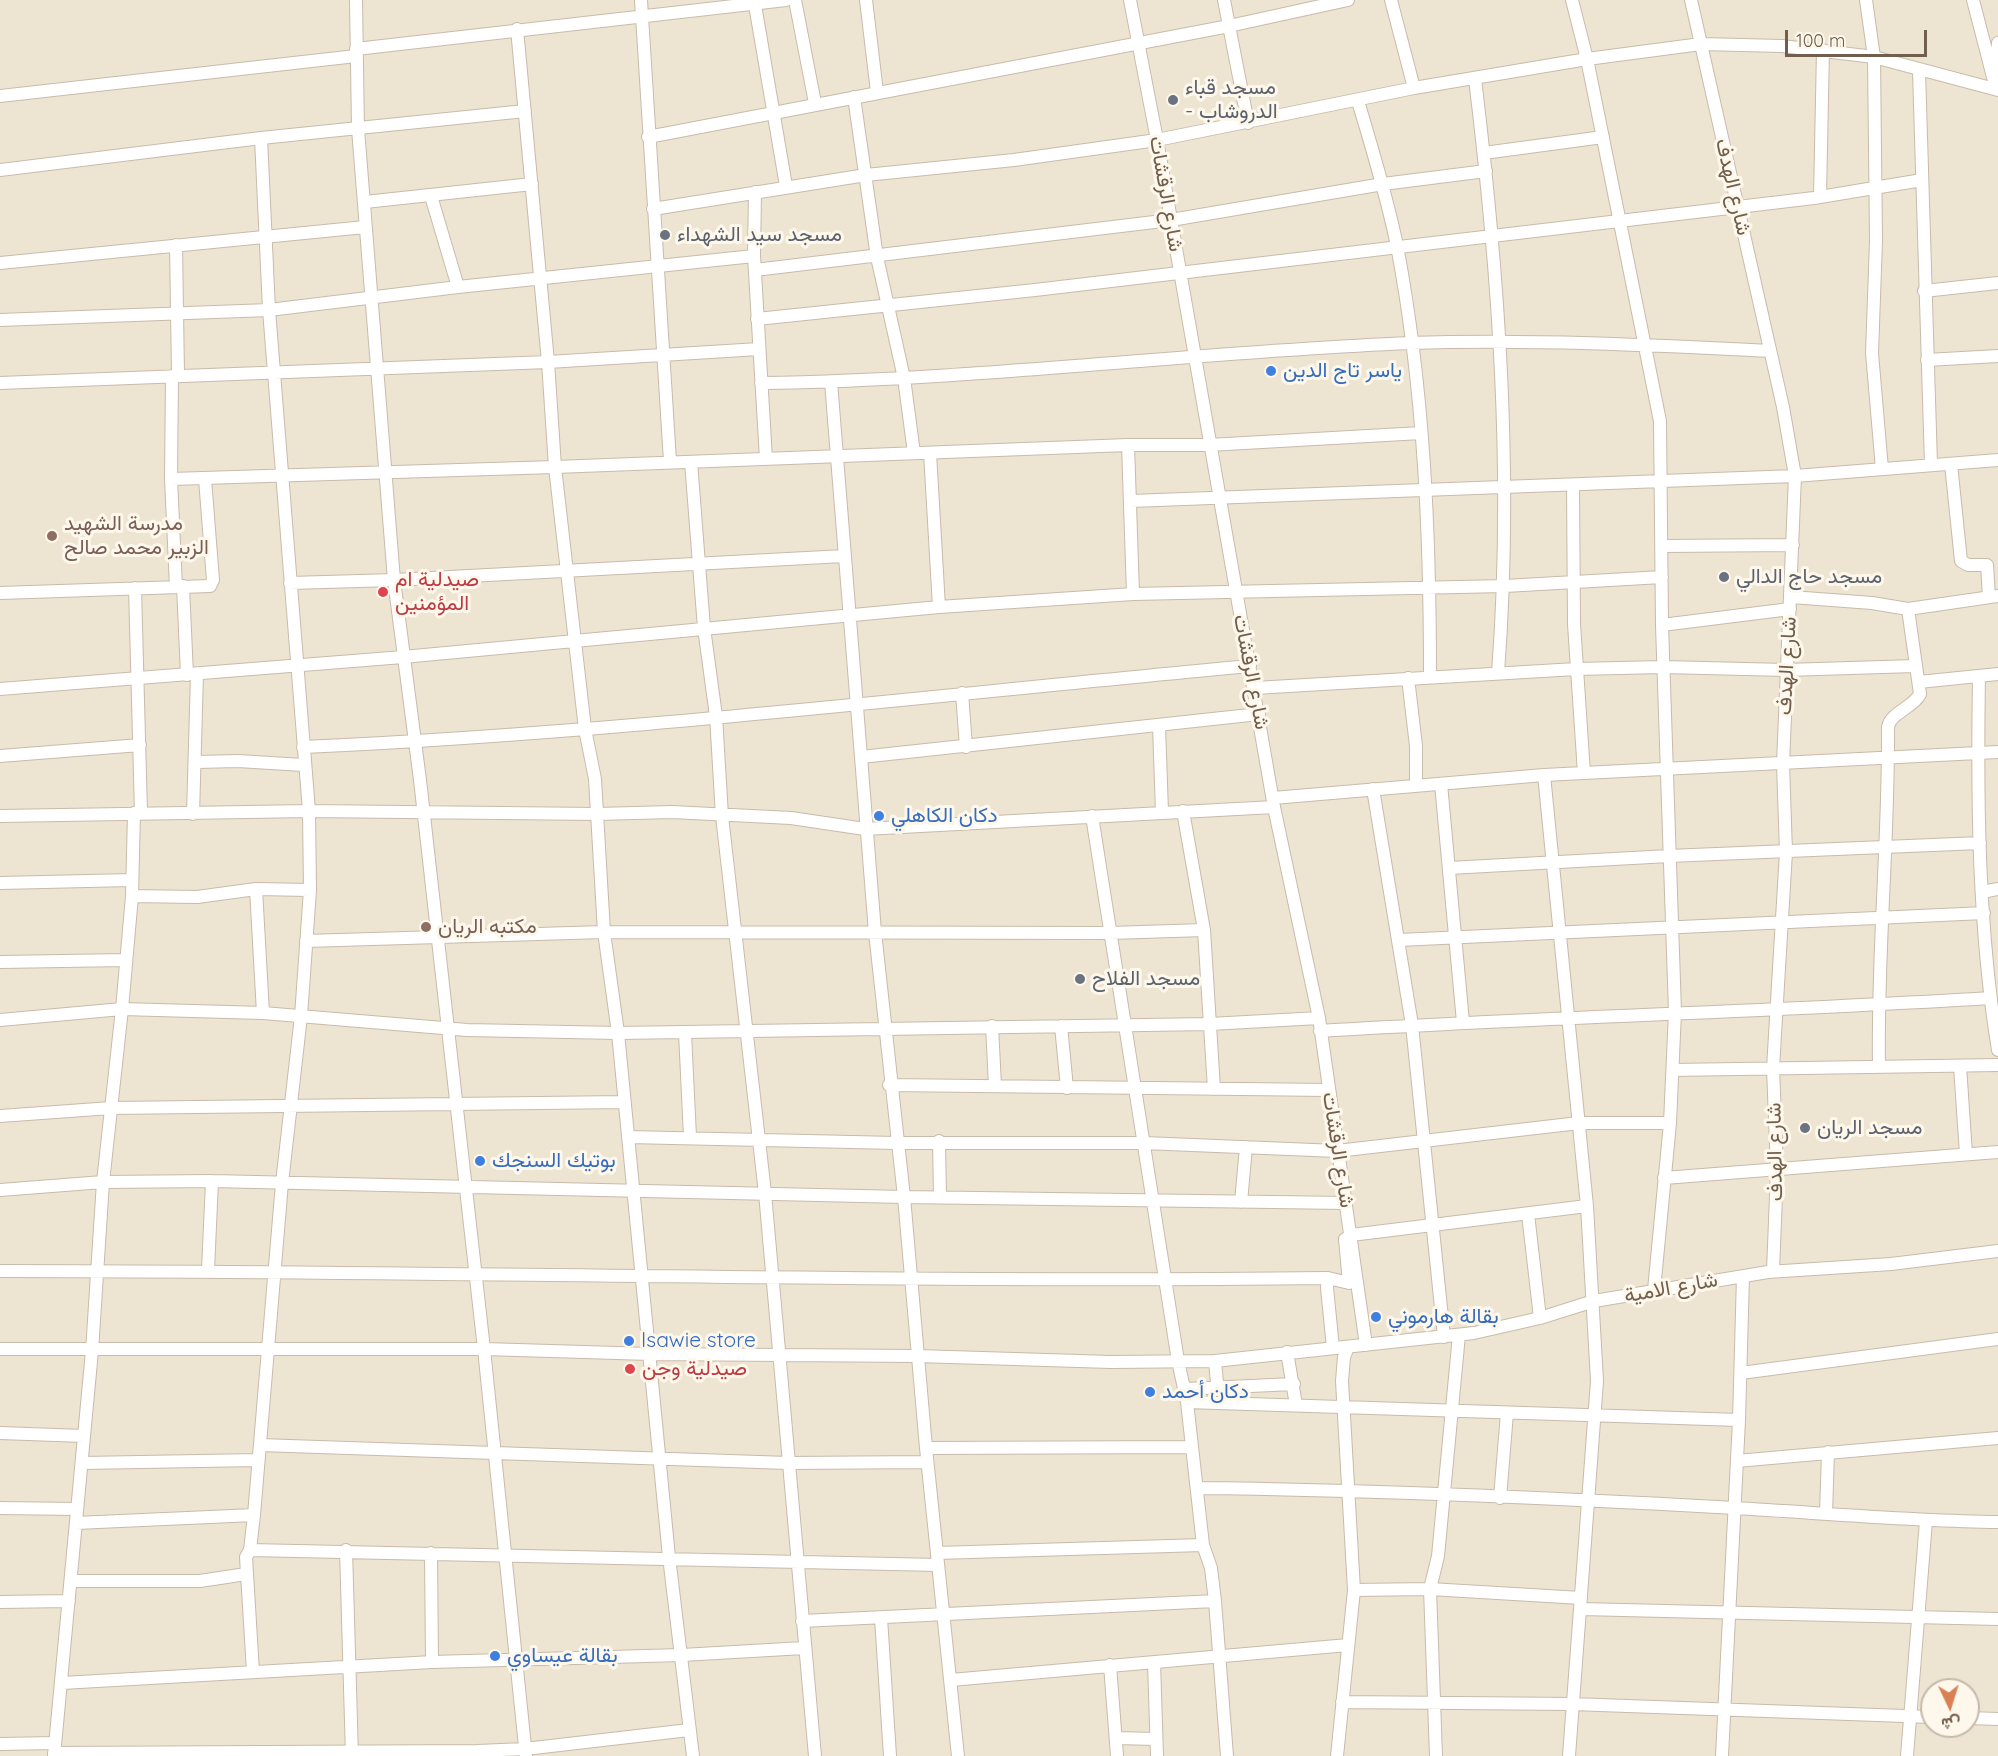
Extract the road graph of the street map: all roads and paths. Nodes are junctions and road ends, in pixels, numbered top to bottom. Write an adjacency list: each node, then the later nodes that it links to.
1 (356, 0): 22 (street)
2 (642, 0): 15 (street)
3 (786, 0): 14 (street)
4 (795, 0): 33 (street)
5 (866, 0): 29 (street)
6 (1130, 0): 19 (street, شارع الرقشات)
7 (1224, 0): 16 (street)
8 (1348, 0): 16 (street)
9 (1391, 0): 28 (street)
10 (1572, 0): 24 (street)
11 (1690, 0): 20 (street, شارع الهدف)
12 (1866, 0): 23 (street)
13 (1973, 0): 27 (street)
14 (755, 5): 15 (street); 35 (street)
15 (642, 17): 17 (street); 40 (street)
16 (1230, 26): 19 (street); 36 (street)
17 (517, 29): 22 (street); 34 (street)
18 (1998, 43): 27 (street)
19 (1137, 44): 29 (street); 41 (street, شارع الرقشات)
20 (1701, 44): 21 (street); 24 (street); 55 (street, شارع الهدف)
21 (1823, 50): 23 (street); 53 (street)
22 (356, 52): 30 (street); 37 (street)
23 (1874, 57): 25 (street); 50 (street)
24 (1587, 59): 26 (street); 38 (street)
25 (1919, 70): 27 (street); 46 (street)
26 (1475, 79): 28 (street); 42 (street)
27 (1997, 86)
28 (1414, 88): 32 (street)
29 (878, 92): 31 (street)
30 (0, 96)
31 (854, 97): 33 (street); 45 (street)
32 (1358, 100): 36 (street); 48 (street)
33 (816, 103): 35 (street)
34 (525, 111): 37 (street); 47 (street)
35 (774, 112): 40 (street); 49 (street)
36 (1248, 123): 41 (street)
37 (357, 129): 39 (street); 54 (street)
38 (1603, 137): 42 (street); 58 (street)
39 (261, 138): 43 (street); 60 (street)
40 (648, 138): 56 (street)
41 (1157, 140): 45 (street); 57 (street, شارع الرقشات)
42 (1484, 153): 44 (street)
43 (0, 170)
44 (1485, 171): 48 (street); 61 (street)
45 (866, 175): 49 (street); 65 (street)
46 (1922, 180): 50 (street); 73 (street)
47 (532, 184): 52 (street); 70 (street)
48 (1383, 184): 57 (street); 63 (street)
49 (786, 186): 51 (street)
50 (1875, 188): 53 (street); 110 (street)
51 (755, 192): 56 (street); 64 (street)
52 (431, 196): 54 (street); 72 (street)
53 (1820, 197): 55 (street)
54 (365, 202): 59 (street)
55 (1737, 207): 58 (street); 84 (street, شارع الهدف)
56 (653, 209): 67 (street)
57 (1171, 220): 65 (street); 69 (street, شارع الرقشات)
58 (1619, 221): 61 (street); 82 (street)
59 (366, 227): 60 (street); 74 (street)
60 (268, 235): 62 (street); 76 (street)
61 (1493, 235): 63 (street); 80 (street)
62 (176, 245): 66 (street); 77 (street)
63 (1397, 246): 69 (street); 81 (street)
64 (754, 256): 67 (street); 68 (street)
65 (878, 257): 68 (street); 75 (street)
66 (0, 263)
67 (657, 267): 70 (street); 85 (street)
68 (755, 270): 78 (street)
69 (1180, 271): 75 (street); 86 (street, شارع الرقشات)
70 (540, 279): 72 (street); 89 (street)
71 (1998, 283): 73 (street)
72 (458, 287): 74 (street)
73 (1924, 291): 88 (street)
74 (371, 299): 76 (street); 90 (street)
75 (886, 306): 78 (street); 93 (street)
76 (269, 310): 77 (street); 91 (street)
77 (177, 316): 79 (street); 92 (street)
78 (758, 319): 83 (street)
79 (0, 320)
80 (1501, 342): 81 (street); 82 (street); 118 (street)
81 (1411, 343): 86 (street); 97 (street)
82 (1646, 345): 84 (street); 116 (street)
83 (759, 349): 85 (street); 96 (street)
84 (1770, 351): 113 (street, شارع الهدف)
85 (662, 355): 89 (street); 105 (street)
86 (1193, 356): 93 (street); 99 (street, شارع الرقشات)
87 (1998, 356): 88 (street)
88 (1927, 360): 108 (street)
89 (548, 362): 90 (street); 109 (street)
90 (377, 368): 91 (street); 111 (street)
91 (275, 372): 92 (street); 112 (street)
92 (176, 375): 95 (street); 114 (street)
93 (904, 378): 94 (street); 100 (street)
94 (831, 382): 96 (street); 102 (street)
95 (0, 383)
96 (761, 383): 103 (street)
97 (1421, 433): 99 (street); 119 (street)
98 (1128, 445): 99 (street); 101 (street); 121 (street)
99 (1209, 445): 120 (street, شارع الرقشات)
100 (914, 453): 101 (street); 102 (street)
101 (930, 453): 140 (street)
102 (835, 455): 103 (street); 124 (street)
103 (766, 459): 106 (street)
104 (1998, 460): 107 (street)
105 (670, 461): 106 (street); 109 (street)
106 (691, 462): 125 (street)
107 (1951, 464): 108 (street); 138 (street)
108 (1930, 465): 110 (street)
109 (555, 467): 111 (street); 126 (street)
110 (1882, 469): 113 (street)
111 (385, 471): 112 (street); 128 (street)
112 (281, 477): 115 (street); 130 (street)
113 (1795, 477): 116 (street); 122 (street, شارع الهدف)
114 (171, 479): 115 (street); 132 (street)
115 (205, 479): 132 (street)
116 (1662, 482): 117 (street); 123 (street)
117 (1573, 485): 118 (street); 129 (street)
118 (1503, 486): 119 (street); 131 (street)
119 (1427, 491): 120 (street); 133 (street)
120 (1218, 497): 121 (street); 136 (street, شارع الرقشات)
121 (1131, 501): 137 (street)
122 (1793, 545): 123 (street); 139 (street, شارع الهدف)
123 (1662, 546): 127 (street)
124 (844, 556): 125 (street); 142 (street)
125 (698, 564): 126 (street); 144 (street)
126 (566, 570): 128 (street); 145 (street)
127 (1662, 578): 129 (street); 143 (street)
128 (394, 580): 130 (street); 146 (street)
129 (1575, 581): 131 (street); 151 (street)
130 (290, 582): 147 (street)
131 (1504, 586): 133 (street); 153 (street)
132 (180, 587): 134 (street); 155 (street)
133 (1430, 587): 136 (street); 156 (street)
134 (135, 588): 135 (street); 159 (street)
135 (0, 593)
136 (1236, 593): 137 (street); 148 (street, شارع الرقشات)
137 (1133, 594): 140 (street)
138 (1994, 597): 141 (street)
139 (1791, 603): 141 (street); 143 (street); 152 (street, شارع الهدف)
140 (939, 607): 142 (street)
141 (1908, 609): 149 (street)
142 (849, 616): 144 (street); 164 (street)
143 (1662, 625): 150 (street)
144 (704, 628): 145 (street); 166 (street)
145 (575, 641): 146 (street); 168 (street)
146 (403, 657): 147 (street); 169 (street)
147 (296, 665): 155 (street); 171 (street)
148 (1250, 666): 161 (street, شارع الرقشات); 163 (street)
149 (1915, 666): 152 (street); 160 (street)
150 (1664, 667): 151 (street); 152 (street); 181 (street)
151 (1576, 669): 153 (street); 182 (street)
152 (1786, 670): 179 (street, شارع الهدف)
153 (1498, 673): 156 (street)
154 (1998, 674): 157 (street)
155 (192, 675): 159 (street); 178 (street)
156 (1430, 676): 158 (street)
157 (1978, 676): 160 (street); 174 (street)
158 (1408, 678): 161 (street); 185 (street)
159 (138, 679): 162 (street); 170 (street)
160 (1919, 682): 177 (street)
161 (1255, 688): 165 (street, شارع الرقشات)
162 (0, 689)
163 (962, 693): 164 (street); 172 (street)
164 (857, 703): 166 (street); 176 (street)
165 (1259, 714): 167 (street); 187 (street, شارع الرقشات)
166 (716, 716): 168 (street); 196 (street)
167 (1159, 726): 172 (street); 190 (street)
168 (585, 729): 169 (street); 194 (street)
169 (416, 742): 171 (street); 192 (street)
170 (140, 745): 175 (street); 191 (street)
171 (303, 747): 180 (street)
172 (966, 747): 176 (street)
173 (1998, 752): 174 (street)
174 (1978, 754): 177 (street); 199 (street)
175 (0, 756)
176 (861, 757): 198 (street)
177 (1888, 759): 179 (street); 200 (street)
178 (196, 762): 180 (street); 193 (street)
179 (1783, 764): 181 (street); 201 (street, شارع الهدف)
180 (303, 765): 188 (street)
181 (1666, 769): 182 (street); 202 (street)
182 (1584, 773): 183 (street)
183 (1544, 775): 184 (street); 203 (street)
184 (1441, 784): 185 (street); 204 (street)
185 (1416, 785): 186 (street)
186 (1372, 789): 187 (street); 224 (street)
187 (1274, 803): 189 (street); 237 (street, شارع الرقشات)
188 (309, 811): 192 (street); 193 (street); 209 (street)
189 (1183, 811): 190 (street); 216 (street)
190 (1162, 812): 197 (street)
191 (137, 813): 193 (street); 195 (street); 205 (street)
192 (423, 813): 194 (street); 222 (street)
193 (193, 814)
194 (597, 814): 196 (street); 217 (street)
195 (0, 816)
196 (722, 816): 198 (street); 220 (street)
197 (1092, 816): 198 (street); 221 (street)
198 (865, 829): 218 (street)
199 (1980, 843): 200 (street); 210 (street)
200 (1886, 848): 201 (street); 213 (street)
201 (1786, 852): 202 (street); 214 (street, شارع الهدف)
202 (1669, 856): 203 (street); 215 (street)
203 (1554, 864): 204 (street); 219 (street)
204 (1449, 868): 223 (street)
205 (131, 880): 206 (street); 211 (street)
206 (0, 883)
207 (256, 889): 209 (street); 211 (street); 234 (street)
208 (1998, 889): 210 (street)
209 (310, 890): 225 (street)
210 (1982, 892): 212 (street)
211 (132, 896): 227 (street)
212 (1984, 913): 213 (street); 226 (street)
213 (1883, 920): 214 (street); 230 (street)
214 (1782, 923): 215 (street); 231 (street, شارع الهدف)
215 (1673, 929): 219 (street); 233 (street)
216 (1204, 930): 221 (street); 240 (street)
217 (604, 932): 220 (street); 222 (street); 251 (street)
218 (875, 932): 220 (street); 221 (street); 247 (street)
219 (1562, 932): 223 (street); 236 (street)
220 (737, 933): 249 (street)
221 (1110, 933): 241 (street)
222 (438, 938): 225 (street); 246 (street)
223 (1457, 939): 224 (street); 239 (street)
224 (1399, 940): 242 (street)
225 (306, 941): 235 (street)
226 (1992, 948): 229 (street)
227 (126, 960): 228 (street); 232 (street)
228 (0, 962)
229 (1989, 998): 230 (street); 245 (street)
230 (1878, 1005): 231 (street); 253 (street)
231 (1776, 1008): 233 (street); 256 (street, شارع الهدف)
232 (122, 1009): 234 (street); 238 (street); 267 (street)
233 (1675, 1012): 236 (street); 257 (street)
234 (263, 1014): 235 (street)
235 (301, 1016): 246 (street); 265 (street)
236 (1568, 1016): 239 (street); 269 (street)
237 (1318, 1018): 240 (street); 248 (street, شارع الرقشات)
238 (0, 1020)
239 (1463, 1022): 242 (street)
240 (1210, 1024): 241 (street); 262 (street)
241 (1127, 1025): 244 (street); 261 (street)
242 (1412, 1025): 248 (street); 275 (street)
243 (992, 1026): 244 (street); 247 (street); 259 (street)
244 (1060, 1026): 260 (street)
245 (1996, 1026): 252 (street)
246 (448, 1028): 251 (street); 266 (street)
247 (885, 1029): 249 (street); 258 (street)
248 (1320, 1031): 263 (street, شارع الرقشات)
249 (748, 1032): 250 (street); 273 (street)
250 (685, 1033): 251 (street); 272 (street)
251 (618, 1034): 264 (street)
252 (1998, 1050)
253 (1880, 1065): 255 (street); 256 (street)
254 (1998, 1065): 255 (street)
255 (1960, 1066): 281 (street)
256 (1773, 1068): 257 (street); 282 (street, شارع الهدف)
257 (1672, 1070): 270 (street)
258 (890, 1084): 259 (street); 276 (street)
259 (995, 1086): 260 (street)
260 (1067, 1088): 261 (street)
261 (1137, 1088): 262 (street); 277 (street)
262 (1214, 1089): 263 (street)
263 (1329, 1090): 279 (street, شارع الرقشات)
264 (626, 1102): 266 (street); 271 (street)
265 (290, 1104): 266 (street); 267 (street); 286 (street)
266 (457, 1106): 287 (street)
267 (111, 1108): 268 (street); 285 (street)
268 (0, 1116)
269 (1579, 1123): 270 (street); 275 (street); 296 (street)
270 (1670, 1123): 283 (street)
271 (628, 1137): 272 (street); 289 (street)
272 (690, 1137): 273 (street)
273 (759, 1138): 276 (street); 290 (street)
274 (939, 1141): 276 (street); 277 (street); 292 (street)
275 (1425, 1141): 279 (street); 298 (street)
276 (896, 1143): 291 (street)
277 (1144, 1143): 278 (street); 293 (street)
278 (1246, 1147): 279 (street); 294 (street)
279 (1337, 1151): 295 (street, شارع الرقشات)
280 (1998, 1152): 281 (street)
281 (1966, 1154): 282 (street)
282 (1778, 1171): 283 (street); 305 (street, شارع الهدف)
283 (1664, 1178): 313 (street)
284 (212, 1181): 285 (street); 286 (street); 303 (street)
285 (103, 1182): 288 (street); 302 (street)
286 (282, 1183): 287 (street); 304 (street)
287 (466, 1188): 289 (street); 306 (street)
288 (0, 1190)
289 (633, 1192): 290 (street); 308 (street)
290 (765, 1194): 291 (street); 310 (street)
291 (904, 1197): 292 (street); 311 (street)
292 (940, 1197): 293 (street)
293 (1154, 1199): 294 (street); 312 (street)
294 (1241, 1202): 295 (street)
295 (1342, 1203): 299 (street, شارع الرقشات); 309 (street)
296 (1587, 1206): 297 (street); 314 (street)
297 (1528, 1214): 298 (street); 315 (street)
298 (1433, 1227): 299 (street); 317 (street)
299 (1351, 1235): 319 (street, شارع الرقشات)
300 (1998, 1251): 305 (street, شارع الامية)
301 (0, 1270): 302 (street)
302 (97, 1270): 303 (street); 324 (street)
303 (208, 1270): 304 (street)
304 (276, 1272): 306 (street); 325 (street)
305 (1773, 1272): 307 (street, شارع الامية)
306 (475, 1274): 308 (street); 323 (street)
307 (1743, 1276): 313 (street, شارع الامية); 332 (street)
308 (642, 1277): 310 (street); 327 (street)
309 (1328, 1278): 312 (street); 321 (street)
310 (771, 1279): 311 (street); 328 (street)
311 (910, 1279): 312 (street); 329 (street)
312 (1166, 1280): 330 (street)
313 (1654, 1290): 314 (street, شارع الامية)
314 (1594, 1302): 315 (street, شارع الامية); 341 (street)
315 (1540, 1318): 316 (street, شارع الامية)
316 (1459, 1335): 317 (street, شارع الامية); 339 (street)
317 (1444, 1337): 319 (street, شارع الامية)
318 (1998, 1339): 332 (street)
319 (1366, 1345): 320 (street, شارع الامية)
320 (1348, 1347): 321 (street, شارع الامية); 338 (street)
321 (1333, 1348): 326 (street, شارع الامية)
322 (0, 1349): 324 (street, شارع الامية)
323 (484, 1349): 325 (street, شارع الامية); 327 (street, شارع الامية); 350 (street)
324 (92, 1351): 325 (street, شارع الامية); 344 (street)
325 (270, 1351): 346 (street)
326 (1287, 1352): 331 (street, شارع الامية); 333 (street)
327 (650, 1354): 328 (street, شارع الامية); 351 (street)
328 (777, 1356): 329 (street, شارع الامية); 356 (street)
329 (917, 1356): 330 (street, شارع الامية); 348 (street)
330 (1178, 1361): 331 (street, شارع الامية); 335 (street)
331 (1215, 1361): 334 (street)
332 (1741, 1372): 342 (street)
333 (1294, 1384): 334 (street); 337 (street)
334 (1220, 1386): 335 (street)
335 (1185, 1389): 336 (street)
336 (1187, 1402): 337 (street); 347 (street)
337 (1296, 1406): 338 (street)
338 (1344, 1408): 339 (street); 358 (street)
339 (1453, 1412): 340 (street); 359 (street)
340 (1507, 1413): 341 (street); 360 (street)
341 (1595, 1415): 342 (street); 361 (street)
342 (1739, 1420): 353 (street)
343 (0, 1432): 344 (street)
344 (84, 1436): 354 (street)
345 (1998, 1438): 349 (street)
346 (260, 1446): 350 (street); 352 (street)
347 (1192, 1448): 348 (street); 357 (street)
348 (926, 1449): 355 (street)
349 (1828, 1452): 353 (street); 365 (street)
350 (495, 1454): 351 (street); 374 (street)
351 (659, 1457): 356 (street); 375 (street)
352 (258, 1460): 354 (street); 366 (street)
353 (1737, 1461): 363 (street)
354 (82, 1462): 364 (street)
355 (927, 1462): 356 (street); 376 (street)
356 (788, 1463): 377 (street)
357 (1198, 1488): 358 (street); 370 (street)
358 (1350, 1489): 359 (street); 381 (street)
359 (1444, 1495): 360 (street); 380 (street)
360 (1500, 1498): 361 (street)
361 (1588, 1502): 363 (street); 385 (street)
362 (0, 1508): 364 (street)
363 (1735, 1508): 365 (street); 386 (street)
364 (77, 1509): 369 (street)
365 (1826, 1514): 367 (street)
366 (254, 1515): 369 (street); 371 (street)
367 (1926, 1521): 368 (street); 388 (street)
368 (1998, 1522)
369 (76, 1523): 379 (street)
370 (1203, 1545): 376 (street); 383 (street)
371 (250, 1550): 372 (street); 378 (street)
372 (346, 1550): 373 (street); 400 (street)
373 (431, 1553): 374 (street); 397 (street)
374 (505, 1554): 375 (street); 396 (street)
375 (669, 1557): 377 (street); 394 (street)
376 (937, 1559): 377 (street); 387 (street)
377 (796, 1562): 391 (street)
378 (246, 1574): 379 (street); 401 (street)
379 (71, 1581): 382 (street)
380 (1430, 1589): 381 (street); 385 (street); 405 (street)
381 (1354, 1590): 392 (street)
382 (69, 1600): 384 (street); 403 (street)
383 (1215, 1601): 387 (street); 395 (street)
384 (0, 1602)
385 (1581, 1604): 386 (street); 406 (street)
386 (1729, 1611): 388 (street); 407 (street)
387 (944, 1613): 389 (street); 402 (street)
388 (1918, 1616): 390 (street); 408 (street)
389 (881, 1618): 391 (street); 423 (street)
390 (1998, 1619)
391 (802, 1621): 393 (street)
392 (1348, 1645): 395 (street); 404 (street)
393 (804, 1648): 394 (street); 422 (street)
394 (682, 1655): 396 (street); 412 (street)
395 (1219, 1655): 398 (street); 427 (street)
396 (517, 1660): 397 (street); 417 (street)
397 (432, 1662): 400 (street)
398 (1154, 1662): 399 (street); 414 (street)
399 (1110, 1665): 402 (street); 413 (street)
400 (348, 1668): 401 (street); 419 (street)
401 (253, 1672): 403 (street)
402 (951, 1680): 424 (street)
403 (62, 1683): 416 (street)
404 (1342, 1701): 405 (street); 428 (street)
405 (1434, 1703): 406 (street); 429 (street)
406 (1572, 1704): 407 (street); 430 (street)
407 (1725, 1709): 408 (street); 431 (street)
408 (1910, 1717): 409 (street); 432 (street)
409 (1920, 1717)
410 (1980, 1718): 411 (street)
411 (1998, 1719)
412 (689, 1730): 417 (street); 421 (street)
413 (1116, 1738): 414 (street); 425 (street)
414 (1156, 1739): 426 (street)
415 (0, 1744): 416 (street)
416 (54, 1751): 420 (street)
417 (526, 1752): 419 (street)
418 (235, 1753): 419 (street); 420 (street)
419 (352, 1753)
420 (142, 1754)
421 (693, 1756)
422 (815, 1756)
423 (890, 1756)
424 (958, 1756)
425 (1117, 1756)
426 (1157, 1756)
427 (1227, 1756)
428 (1337, 1756)
429 (1436, 1756)
430 (1569, 1756)
431 (1722, 1756)
432 (1907, 1756)

